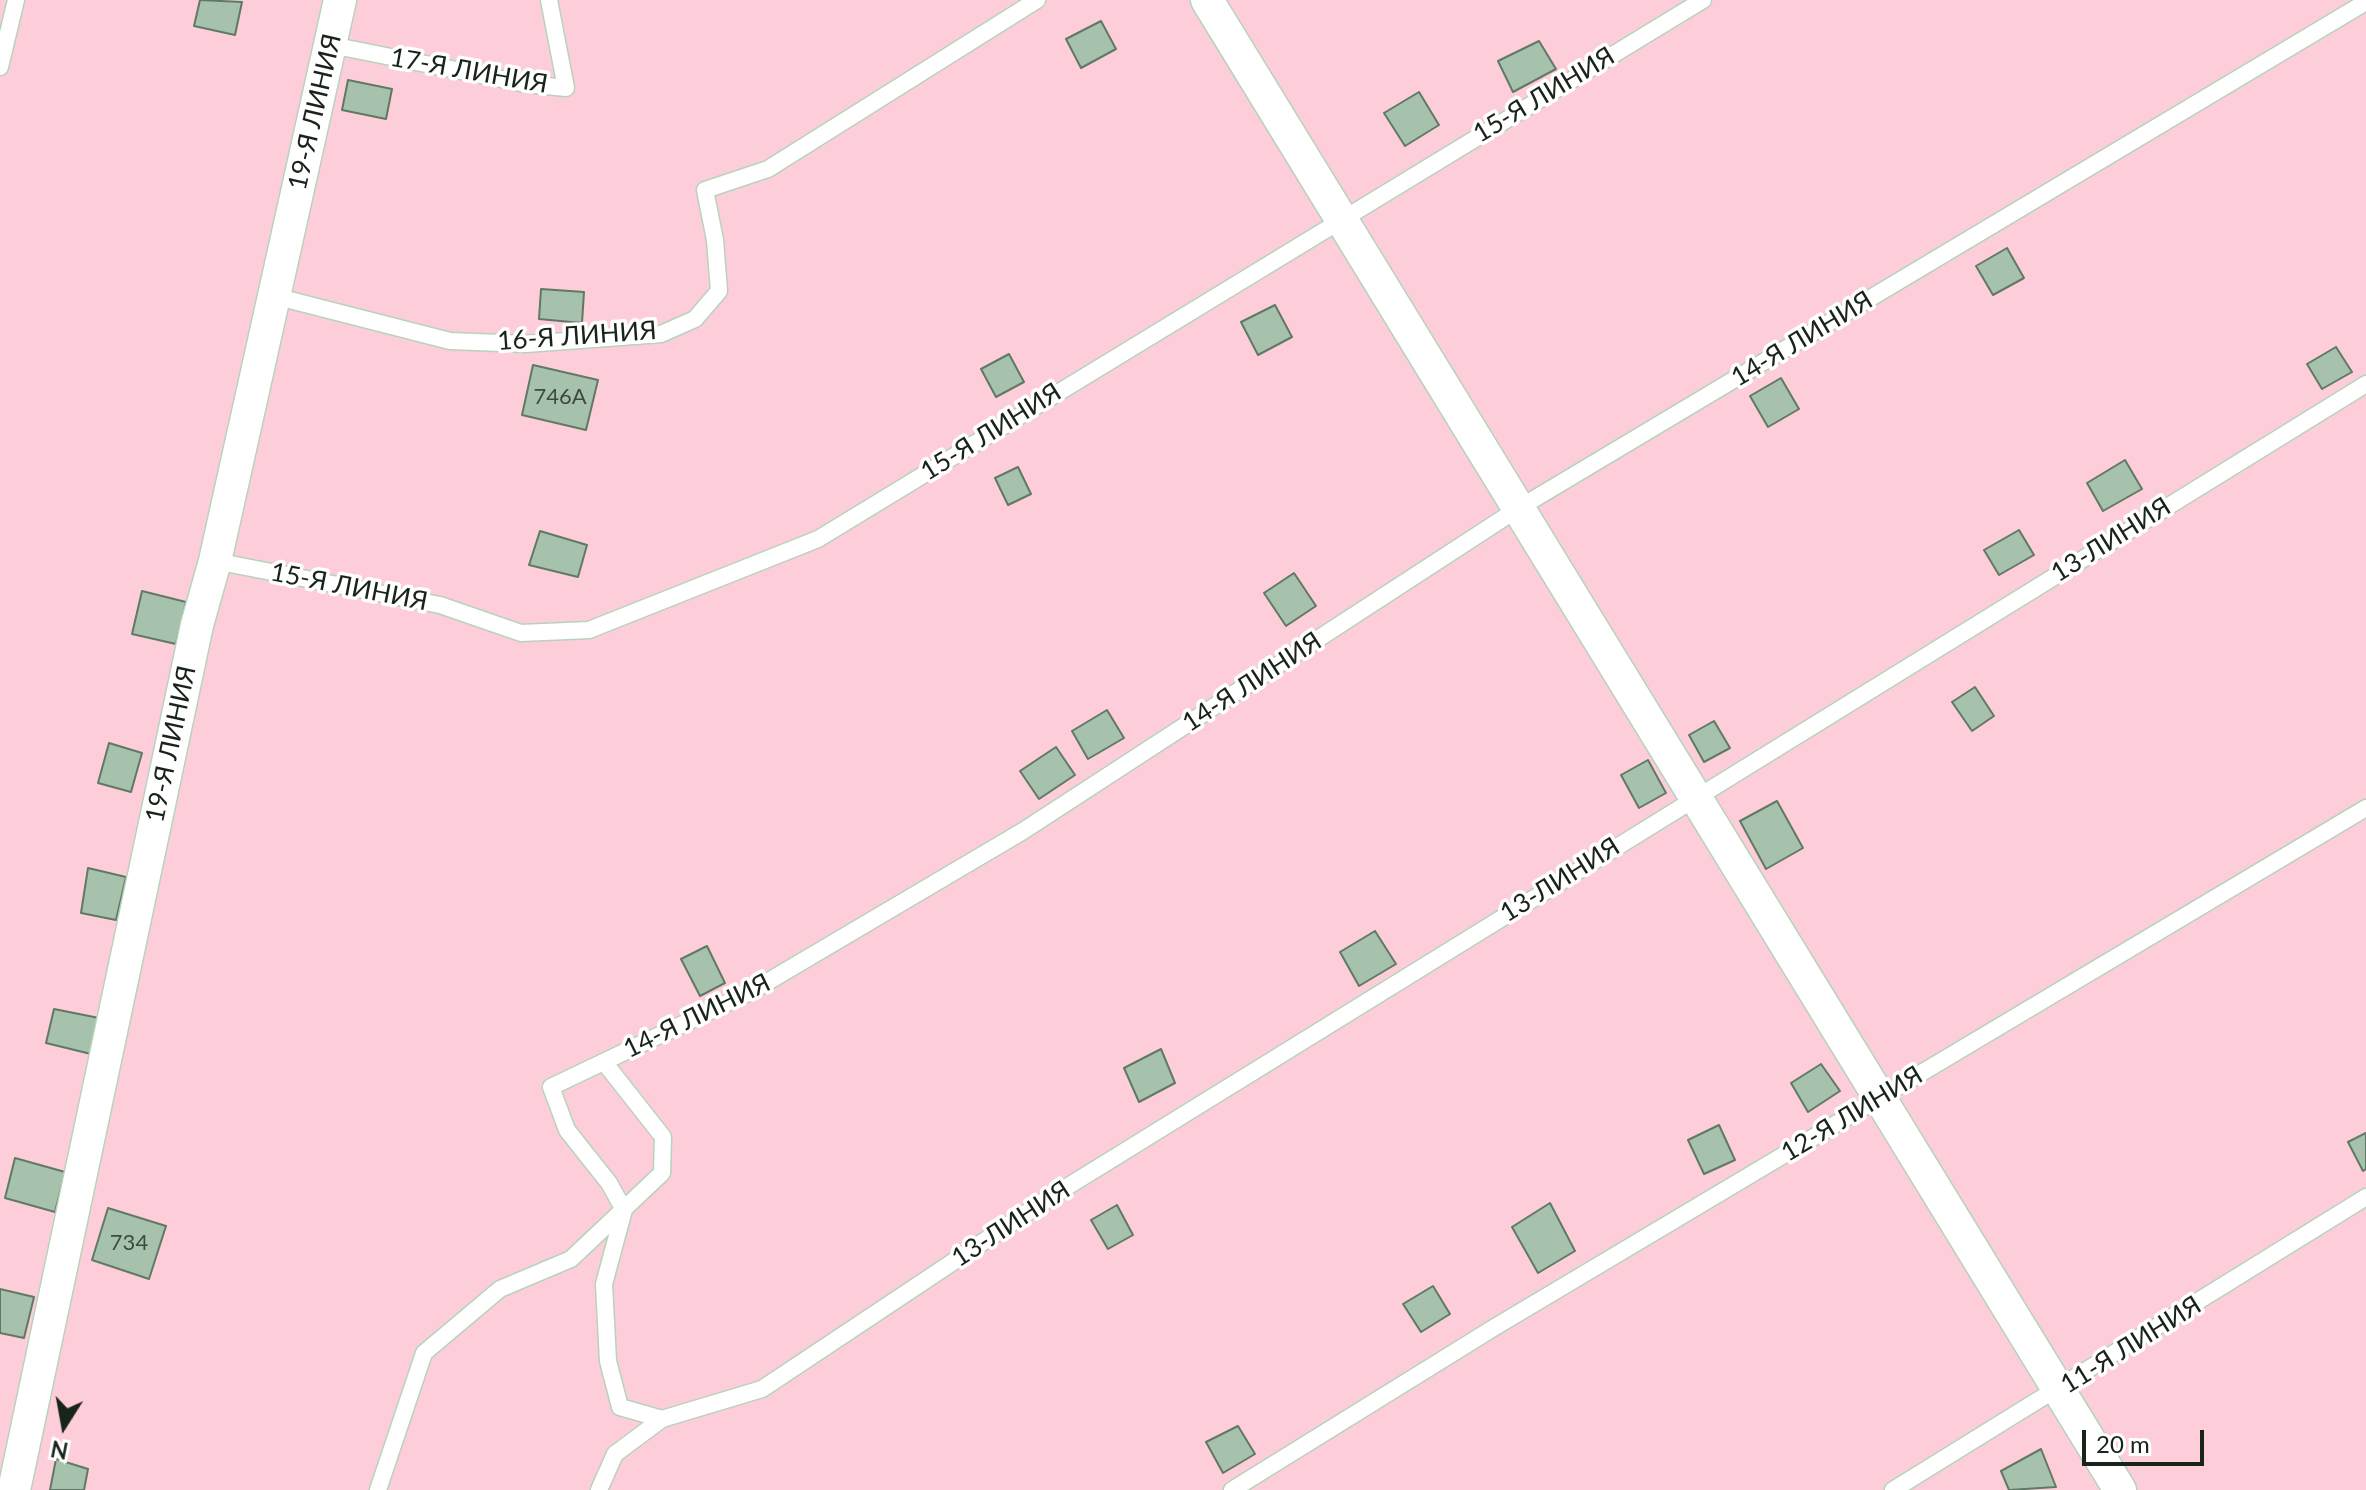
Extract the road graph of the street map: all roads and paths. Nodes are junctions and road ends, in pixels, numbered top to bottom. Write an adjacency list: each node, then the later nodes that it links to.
1 (16, 0): 9 (lane)
2 (340, 0): 8 (street, 19-Я ЛИНИЯ)
3 (549, 0): 8 (lane, 17-Я ЛИНИЯ)
4 (1037, 0): 11 (lane, 16-Я ЛИНИЯ)
5 (1207, 0): 10 (street)
6 (1703, 0): 10 (lane, 15-Я ЛИНИЯ)
7 (2366, 2): 13 (lane, 14-Я ЛИНИЯ)
8 (331, 45): 11 (street, 19-Я ЛИНИЯ)
9 (0, 67)
10 (1342, 216): 13 (street); 14 (lane, 15-Я ЛИНИЯ)
11 (274, 296): 14 (street, 19-Я ЛИНИЯ)
12 (2366, 384): 15 (lane, 13-ЛИНИЯ)
13 (1519, 508): 15 (street); 17 (lane, 14-Я ЛИНИЯ)
14 (215, 561): 23 (street, 19-Я ЛИНИЯ)
15 (1695, 796): 18 (street); 22 (lane, 13-ЛИНИЯ)
16 (2366, 808): 18 (lane, 12-Я ЛИНИЯ)
17 (604, 1062): 20 (lane); 20 (lane, 14-Я ЛИНИЯ)
18 (1880, 1098): 21 (street); 26 (lane, 12-Я ЛИНИЯ)
19 (2366, 1197): 21 (lane, 11-Я ЛИНИЯ)
20 (624, 1210): 22 (lane); 24 (lane)
21 (2059, 1390): 27 (lane, 11-Я ЛИНИЯ); 28 (street)
22 (662, 1419): 25 (lane)
23 (14, 1490)
24 (378, 1490)
25 (599, 1490)
26 (1232, 1490)
27 (1893, 1490)
28 (2120, 1490)

